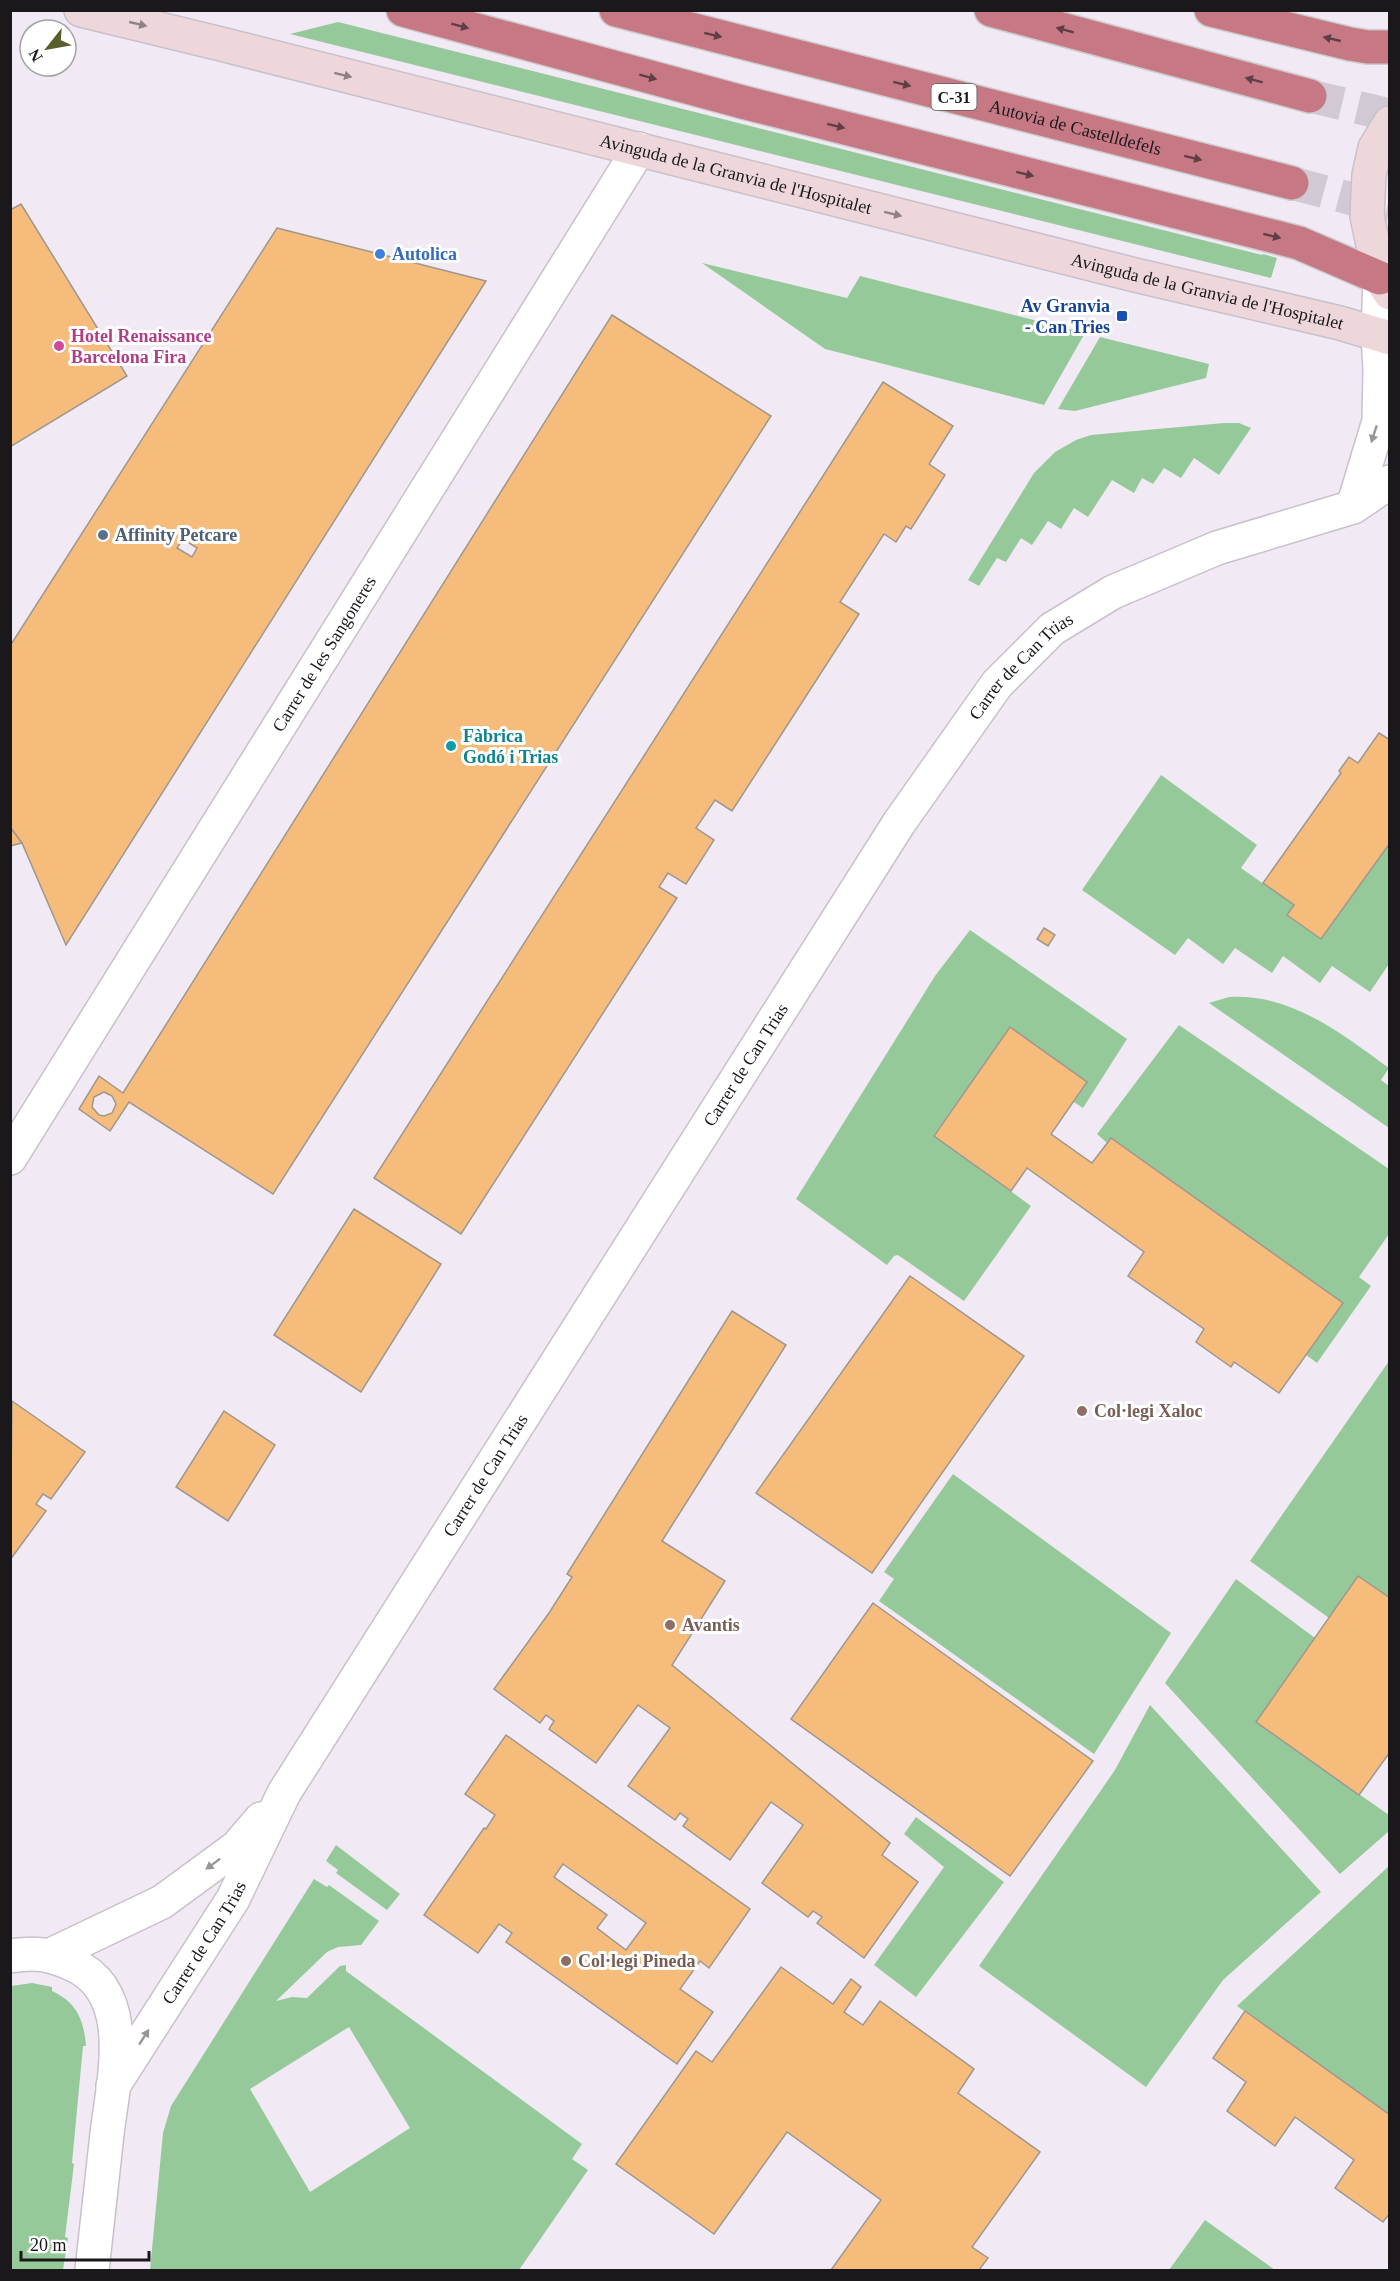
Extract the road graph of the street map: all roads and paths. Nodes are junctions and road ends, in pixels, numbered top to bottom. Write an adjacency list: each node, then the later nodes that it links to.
1 (81, 10): 9 (main road, Avinguda de la Granvia de l'Hospitalet, one-way to 9)
2 (403, 10): 11 (highway, one-way to 11)
3 (616, 10): 10 (highway, Autovia de Castelldefels / C-31, one-way to 10)
4 (991, 10): 7 (highway, one-way to 4)
5 (1211, 10): 6 (highway, one-way to 5)
6 (1389, 47)
7 (1310, 96)
8 (1389, 123): 11 (main road)
9 (639, 149): 12 (main road, Avinguda de la Granvia de l'Hospitalet, one-way to 12); 15 (street, Carrer de les Sangoneres)
10 (1292, 183)
11 (1385, 286): 12 (street)
12 (1384, 336): 14 (street, one-way to 14)
13 (1389, 482): 14 (street, Carrer de Can Trias)
14 (1353, 507): 16 (street, Carrer de Can Trias)
15 (10, 1158)
16 (284, 1793): 17 (street, Carrer de Can Trias, one-way to 17); 19 (street, Carrer de Can Trias, one-way to 16)
17 (51, 1955): 18 (street); 19 (street)
18 (10, 1956)
19 (113, 2086): 20 (street)
20 (92, 2271)

